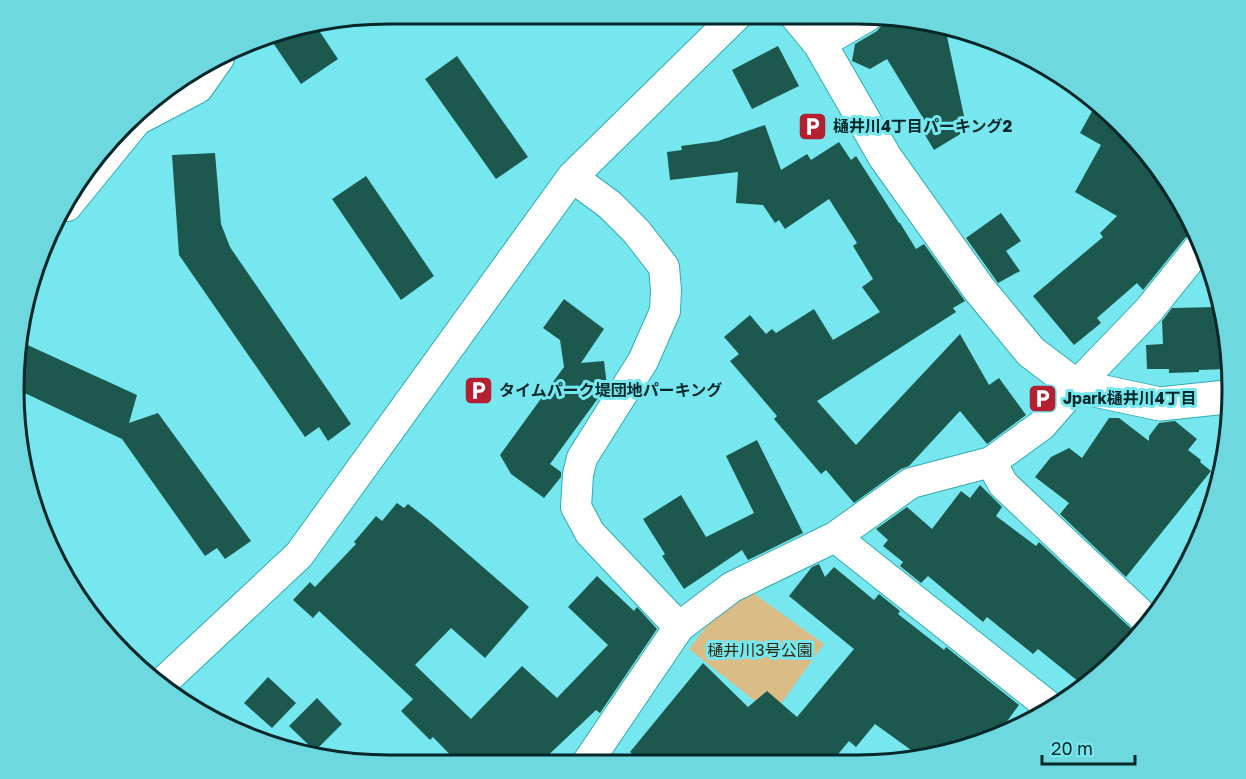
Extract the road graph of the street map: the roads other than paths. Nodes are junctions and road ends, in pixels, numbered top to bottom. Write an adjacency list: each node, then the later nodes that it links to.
1 (728, 24): 7 (street)
2 (804, 24): 4 (street)
3 (854, 24): 4 (street)
4 (820, 44): 9 (street)
5 (209, 72): 6 (street)
6 (154, 111)
7 (572, 177): 14 (street); 15 (street)
8 (1195, 253): 9 (street)
9 (1076, 386): 10 (street); 11 (street)
10 (1222, 397)
11 (991, 462): 12 (street); 13 (street)
12 (835, 537): 14 (street); 16 (street)
13 (1143, 616)
14 (679, 627): 17 (street)
15 (167, 679)
16 (1044, 703)
17 (592, 755)

